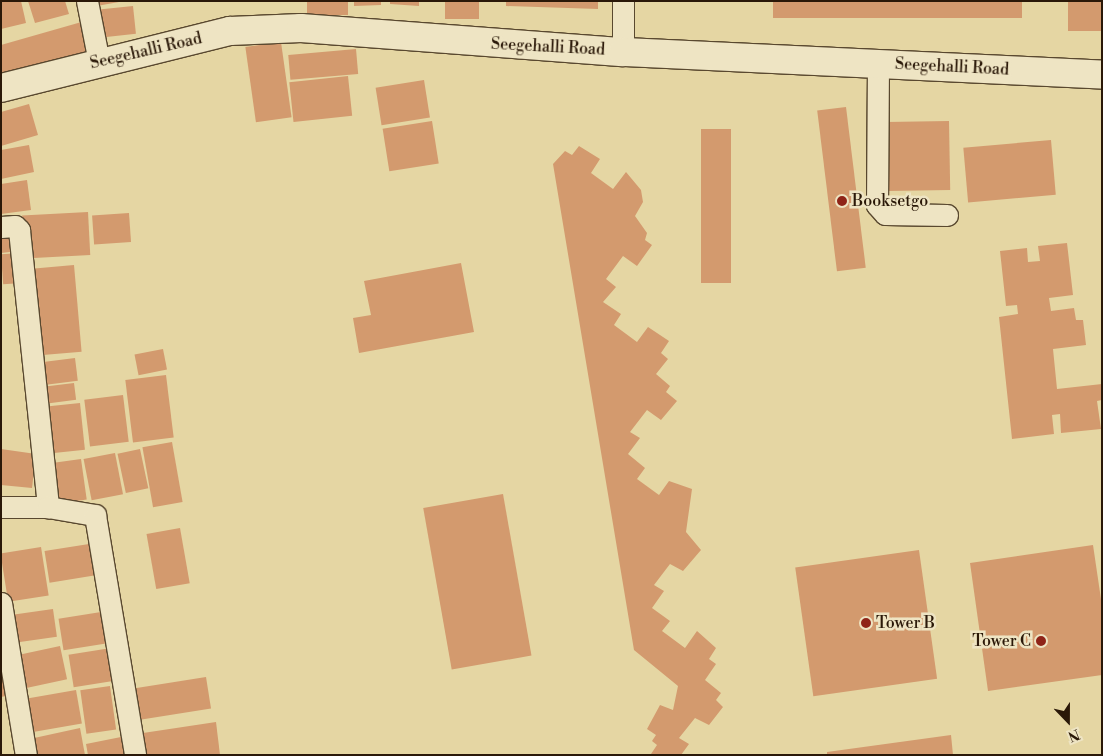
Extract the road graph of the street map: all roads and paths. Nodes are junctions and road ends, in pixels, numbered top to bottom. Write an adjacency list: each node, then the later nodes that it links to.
1 (87, 1): 4 (street)
2 (623, 1): 3 (street)
3 (623, 52): 4 (main road, Seegehalli Road); 5 (main road, Seegehalli Road)
4 (99, 62): 7 (main road, Seegehalli Road)
5 (878, 63): 6 (main road, Seegehalli Road); 8 (street)
6 (1102, 75)
7 (1, 88)
8 (947, 215)
9 (1, 227): 11 (street)
10 (1, 507): 11 (street)
11 (48, 507): 14 (street)
12 (2, 610): 13 (street)
13 (26, 755)
14 (135, 755)

